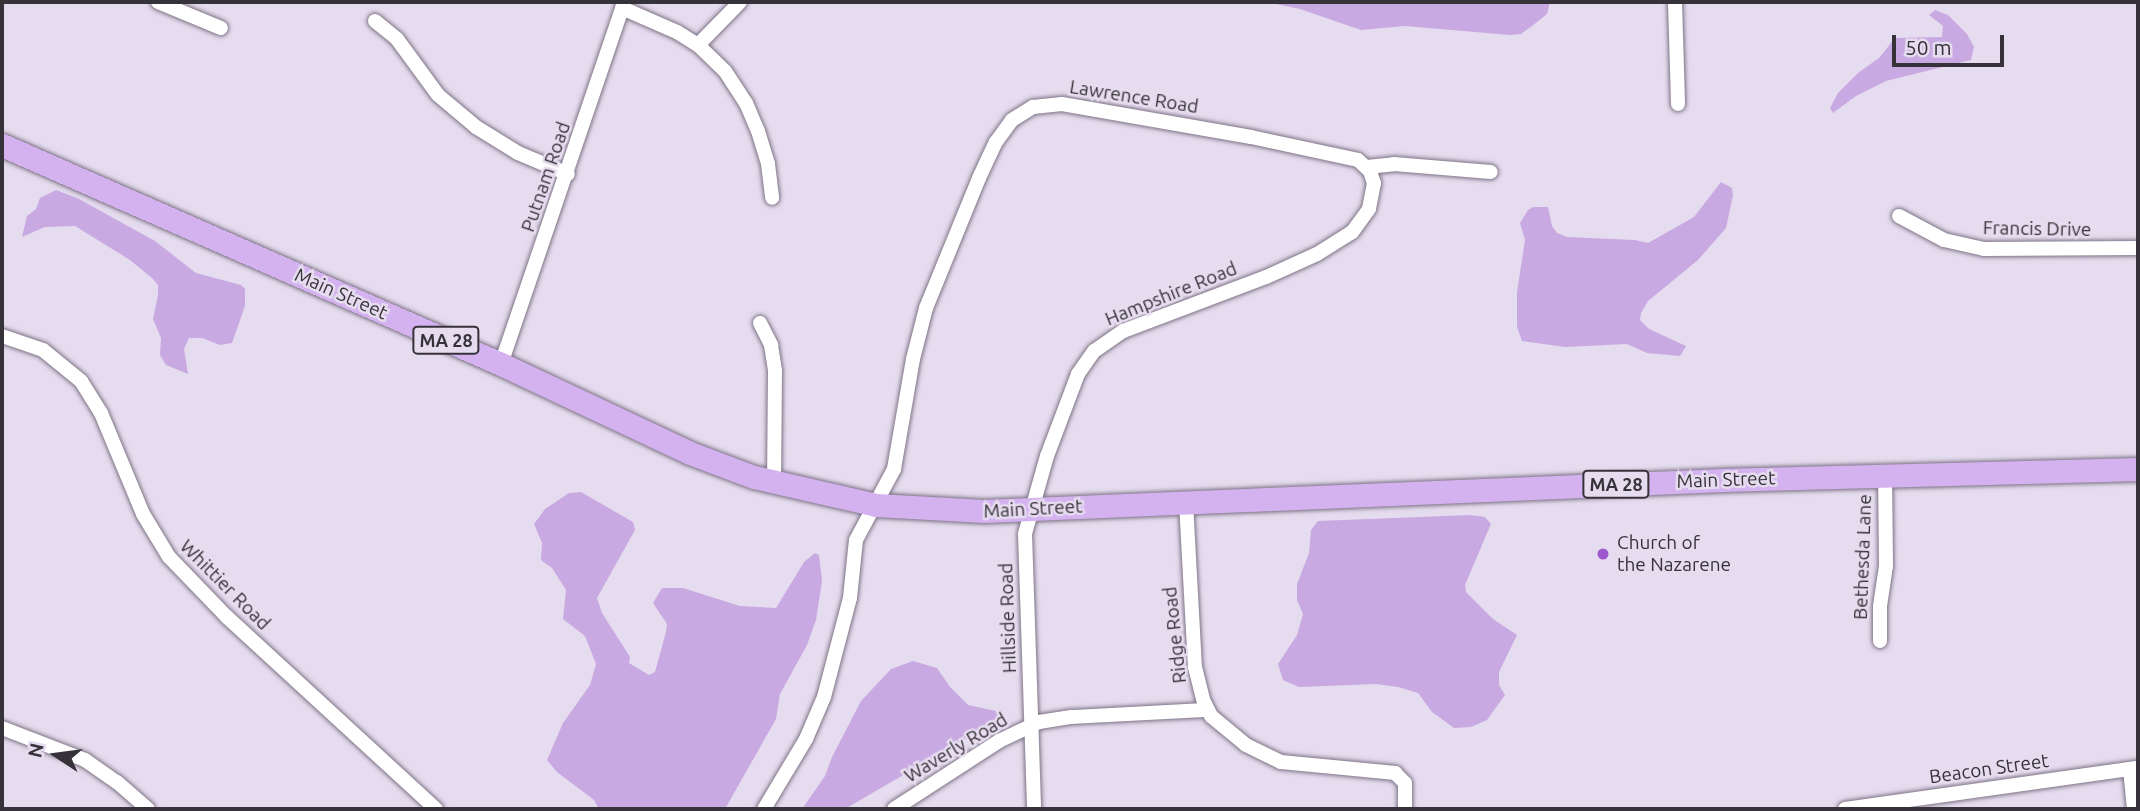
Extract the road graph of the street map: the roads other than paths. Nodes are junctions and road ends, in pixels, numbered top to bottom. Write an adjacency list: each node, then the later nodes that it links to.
1 (158, 2): 6 (street)
2 (740, 2): 7 (street)
3 (1675, 2): 8 (street)
4 (623, 5): 7 (street); 12 (street, Putnam Road)
5 (375, 21): 12 (street)
6 (221, 28)
7 (698, 45): 13 (street)
8 (1678, 104)
9 (2, 145): 18 (main road, Main Street / MA 28)
10 (1367, 167): 11 (street, Lawrence Road); 23 (street, Lawrence Road); 24 (street, Hampshire Road)
11 (1491, 172)
12 (568, 174): 18 (street, Putnam Road)
13 (772, 198)
14 (1899, 216): 15 (street, Francis Drive)
15 (2138, 248)
16 (761, 323): 21 (street)
17 (2, 336): 31 (street, Whittier Road)
18 (501, 364): 21 (main road, Main Street / MA 28)
19 (2138, 469): 20 (main road, Main Street / MA 28)
20 (1885, 474): 22 (main road, Main Street / MA 28); 25 (street, Bethesda Lane)
21 (774, 483): 23 (main road, Main Street / MA 28)
22 (1186, 502): 24 (main road, Main Street / MA 28); 26 (street, Ridge Road)
23 (876, 505): 24 (main road, Main Street / MA 28); 32 (street, Lawrence Road)
24 (1030, 509): 27 (street, Hillside Road)
25 (1880, 641)
26 (1207, 710): 27 (street, Waverly Road); 35 (street, Ridge Road)
27 (1031, 726): 33 (street, Waverly Road); 34 (street, Hillside Road)
28 (2, 728): 30 (street)
29 (2134, 769): 36 (street, Beacon Street); 37 (street)
30 (148, 809)
31 (436, 809)
32 (764, 809)
33 (894, 809)
34 (1034, 809)
35 (1405, 809)
36 (1845, 809)
37 (2134, 809)

